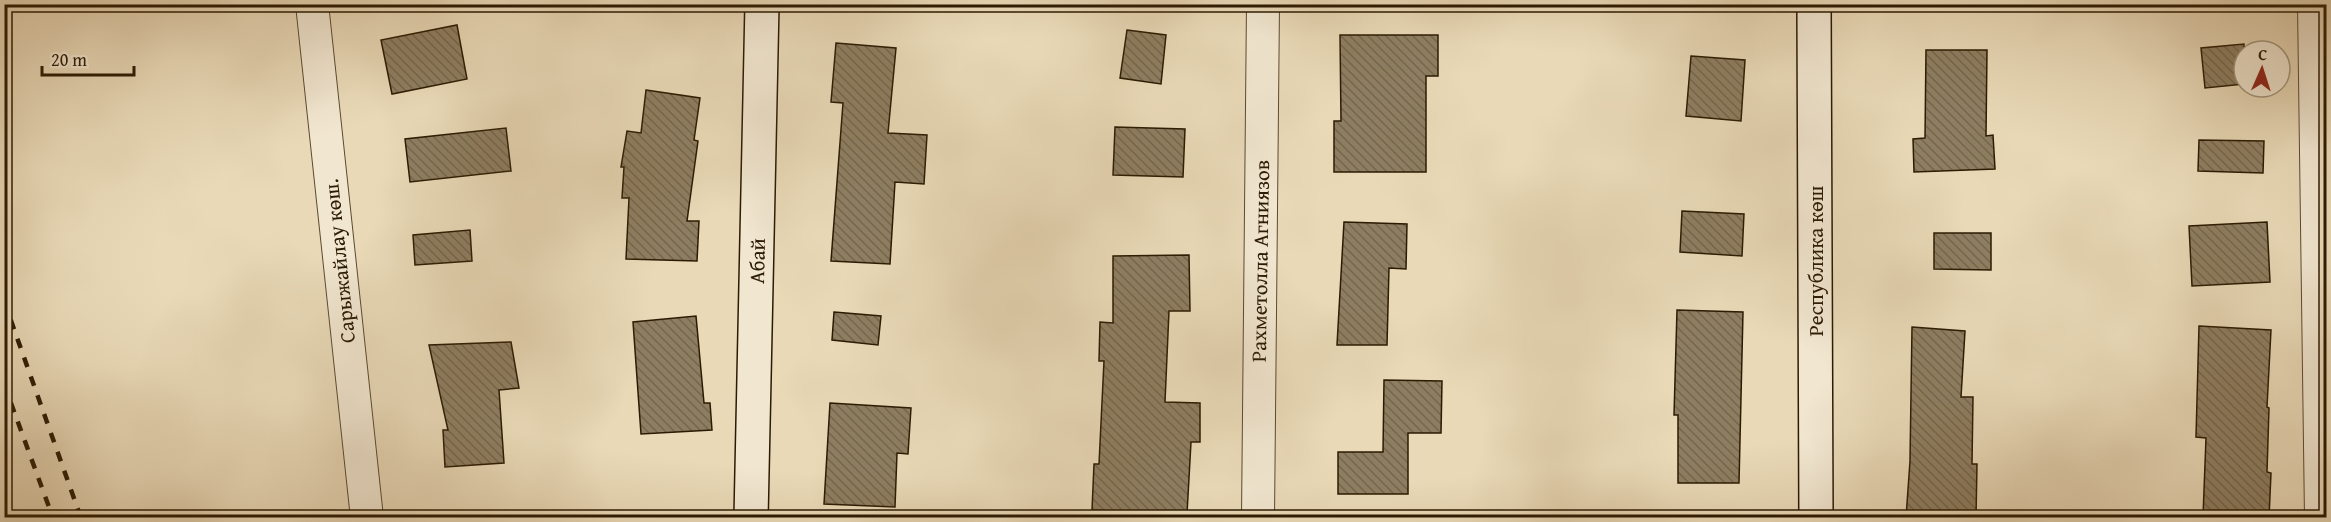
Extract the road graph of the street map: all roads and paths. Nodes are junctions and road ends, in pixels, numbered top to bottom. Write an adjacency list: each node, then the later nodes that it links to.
1 (312, 4): 6 (street, Сарыжайлау көш.)
2 (762, 4): 7 (main road, Абай)
3 (1263, 4): 8 (street, Рахметолла Агниязов)
4 (1814, 4): 9 (main road, Республика көш)
5 (2314, 4): 10 (street)
6 (367, 518)
7 (751, 518)
8 (1258, 518)
9 (1816, 518)
10 (2321, 518)

